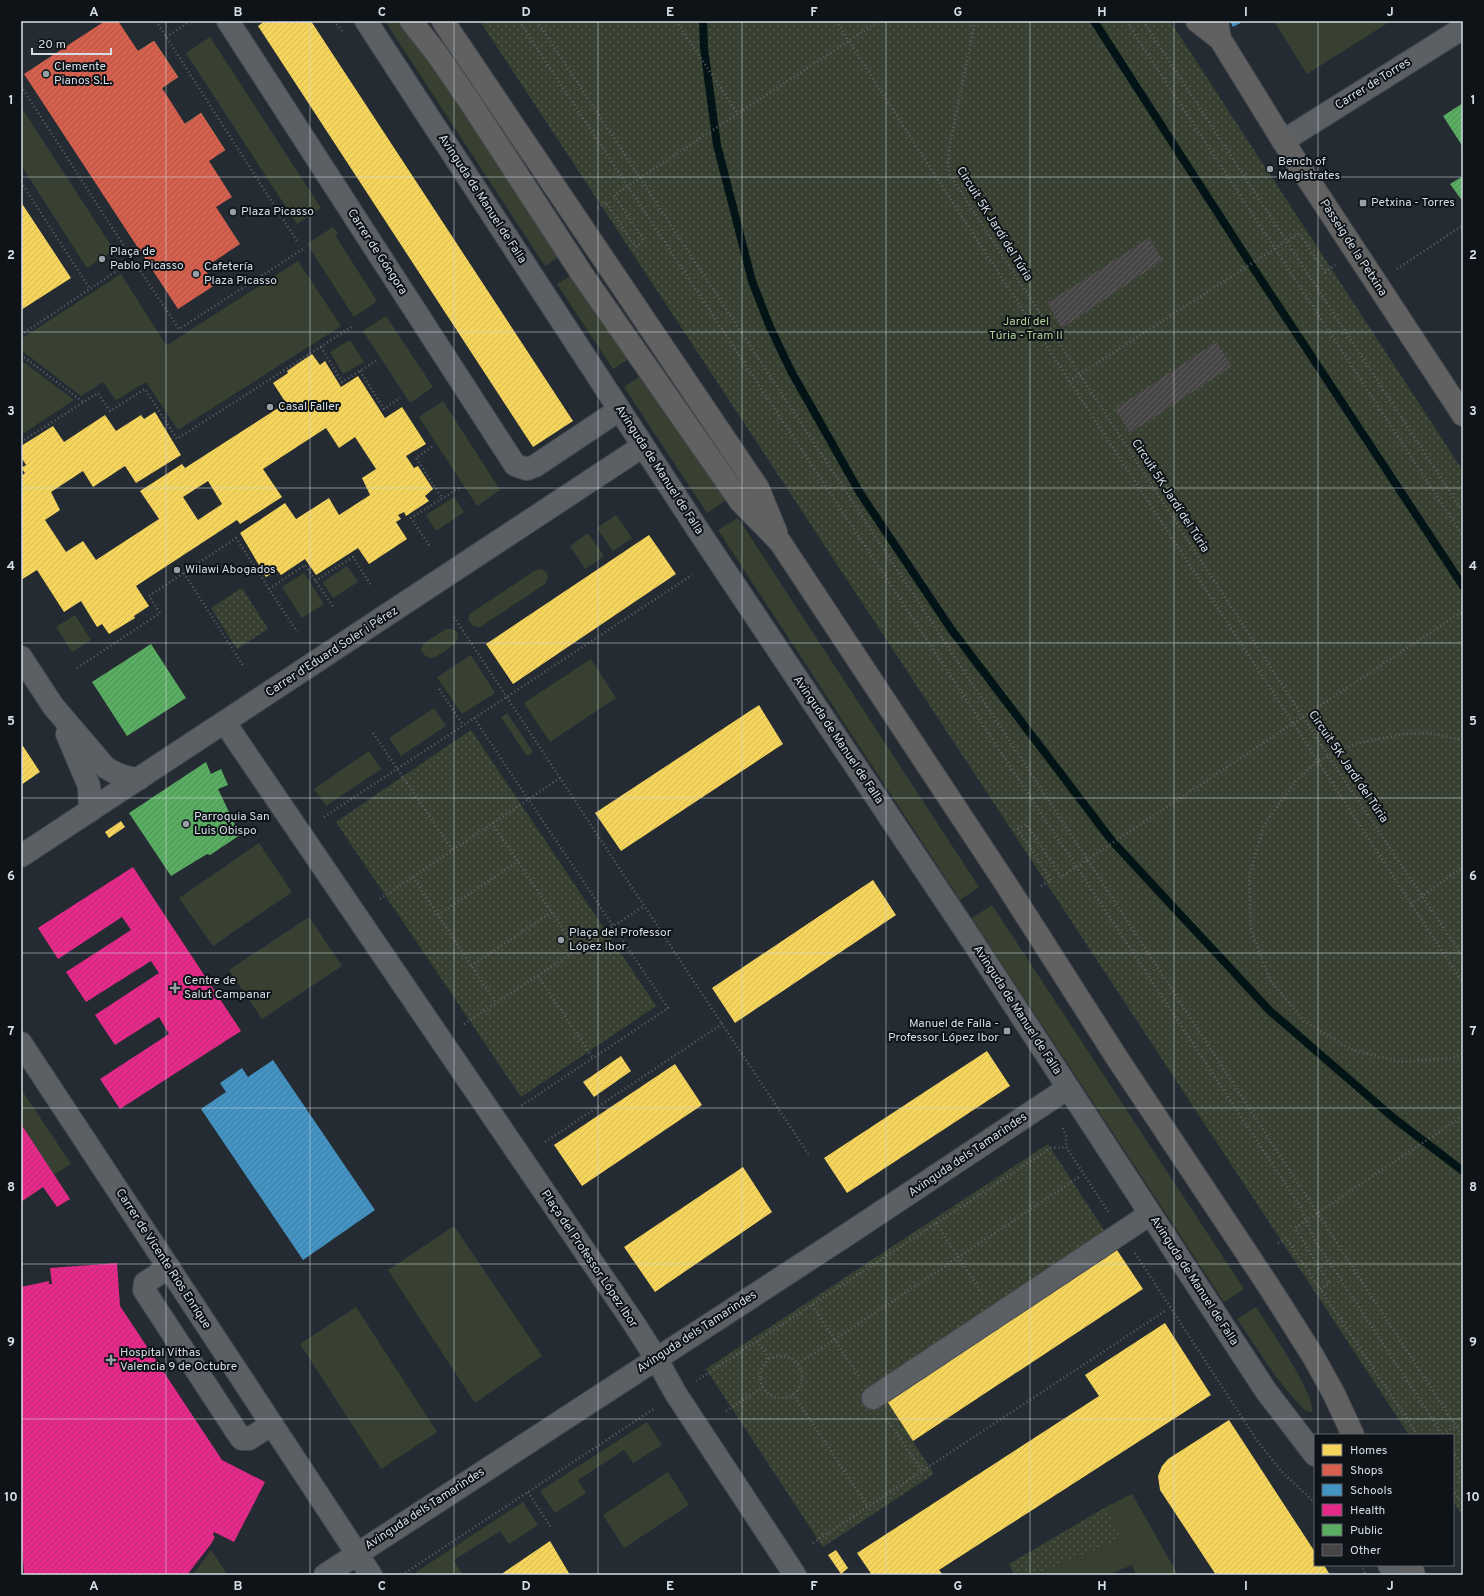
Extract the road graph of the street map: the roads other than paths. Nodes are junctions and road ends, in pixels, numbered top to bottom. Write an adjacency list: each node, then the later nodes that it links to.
1 (228, 21): 9 (street, Carrer de Góngora)
2 (366, 21): 9 (street, Avinguda de Manuel de Falla)
3 (411, 21): 12 (main road)
4 (443, 21): 12 (main road)
5 (1198, 21): 7 (main road, Passeig de la Petxina)
6 (1463, 28): 8 (street, Carrer de Torres)
7 (1218, 30): 8 (main road, Passeig de la Petxina)
8 (1283, 141): 10 (main road, Passeig de la Petxina)
9 (619, 410): 11 (street, Avinguda de Manuel de Falla)
10 (1463, 415)
11 (643, 446): 15 (street, Carrer d'Eduard Soler i Pérez); 20 (street, Avinguda de Manuel de Falla)
12 (780, 542): 26 (main road)
13 (21, 657): 14 (street)
14 (53, 706): 16 (street); 17 (street)
15 (225, 723): 16 (street, Carrer d'Eduard Soler i Pérez); 23 (street, Plaça del Professor López Ibor)
16 (139, 779): 17 (street, Carrer d'Eduard Soler i Pérez)
17 (90, 811): 18 (street, Carrer d'Eduard Soler i Pérez)
18 (21, 856)
19 (21, 1043): 22 (street, Carrer de Vicente Rios Enrique)
20 (1068, 1088): 21 (street, Avinguda de Manuel de Falla); 23 (street, Avinguda dels Tamarindes)
21 (1150, 1214): 24 (street); 27 (street, Avinguda de Manuel de Falla)
22 (169, 1267): 25 (street, Carrer de Vicente Rios Enrique); 25 (street)
23 (656, 1358): 28 (street, Avinguda dels Tamarindes); 32 (street, Plaça del Professor López Ibor)
24 (873, 1398)
25 (272, 1424): 28 (street, Carrer de Vicente Rios Enrique)
26 (1353, 1434)
27 (1314, 1454)
28 (357, 1554): 30 (street, Avinguda dels Tamarindes); 31 (street, Carrer de Vicente Rios Enrique)
29 (1390, 1566): 33 (street)
30 (325, 1575)
31 (371, 1575)
32 (795, 1575)
33 (1397, 1575)

